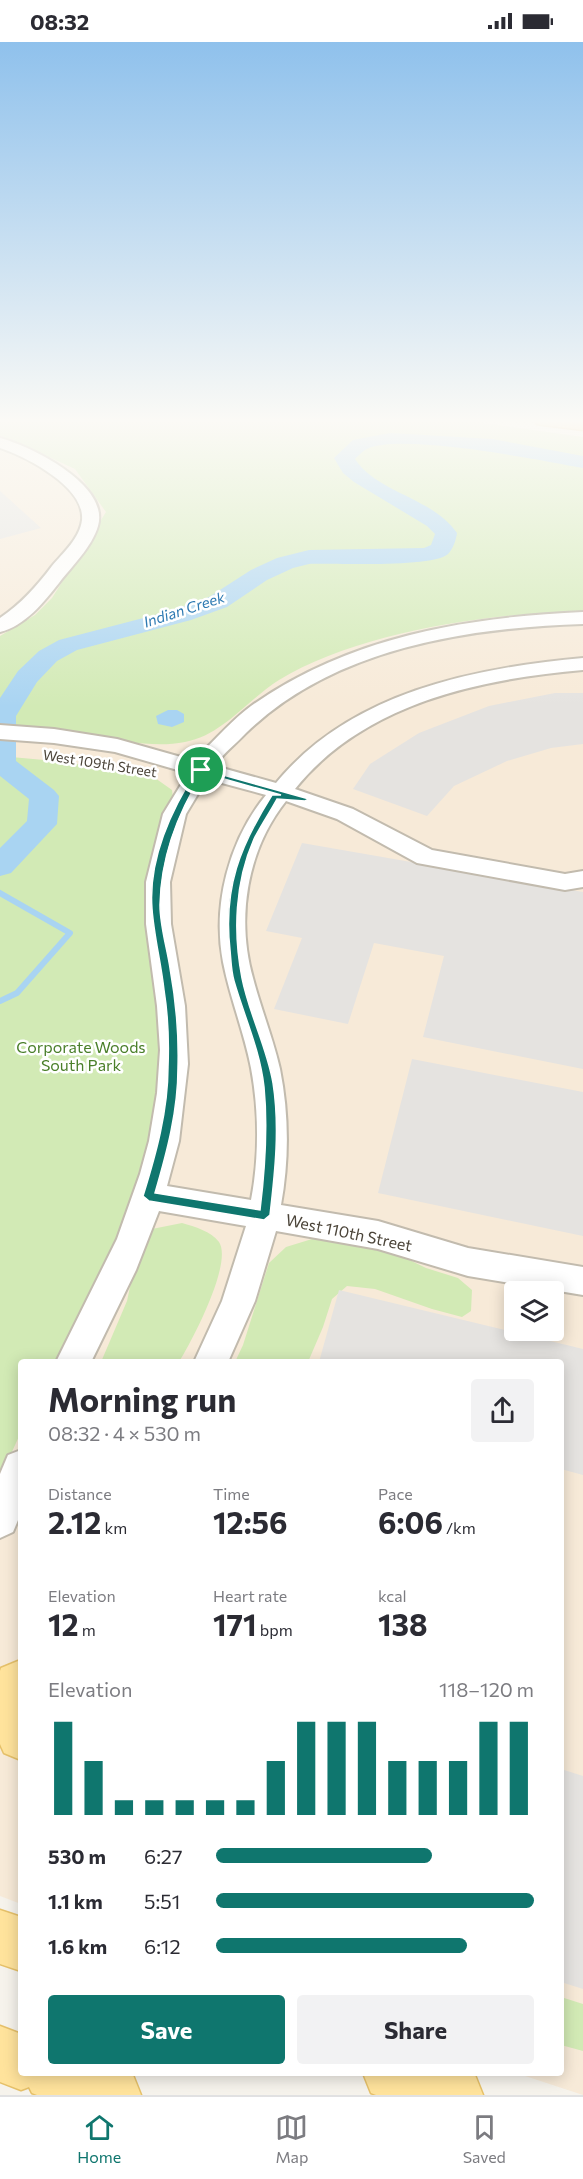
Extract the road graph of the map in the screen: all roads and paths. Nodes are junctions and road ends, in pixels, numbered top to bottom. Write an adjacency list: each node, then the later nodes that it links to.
1 (92, 516): 3 (street)
2 (583, 618): 8 (street)
3 (0, 626)
4 (583, 664): 9 (street)
5 (0, 732): 6 (street, West 109th Street)
6 (69, 748): 7 (street, West 109th Street); 8 (street, West 109th Street)
7 (0, 750)
8 (198, 774): 9 (street, West 109th Street); 11 (street)
9 (278, 793): 10 (street, West 109th Street); 12 (street)
10 (583, 879)
11 (149, 1196): 12 (street, West 110th Street); 14 (street)
12 (264, 1215): 13 (street, West 110th Street); 15 (street)
13 (583, 1281)
14 (75, 1359)
15 (212, 1359)
16 (18, 1475): 17 (street)
17 (0, 1520)
18 (18, 1687): 19 (street)
19 (0, 1729)
20 (0, 1937): 21 (main road)
21 (18, 1943)
22 (0, 2054): 23 (main road)
23 (18, 2061)
24 (60, 2076): 26 (main road)
25 (400, 2076): 27 (main road)
26 (113, 2095)
27 (455, 2095)

